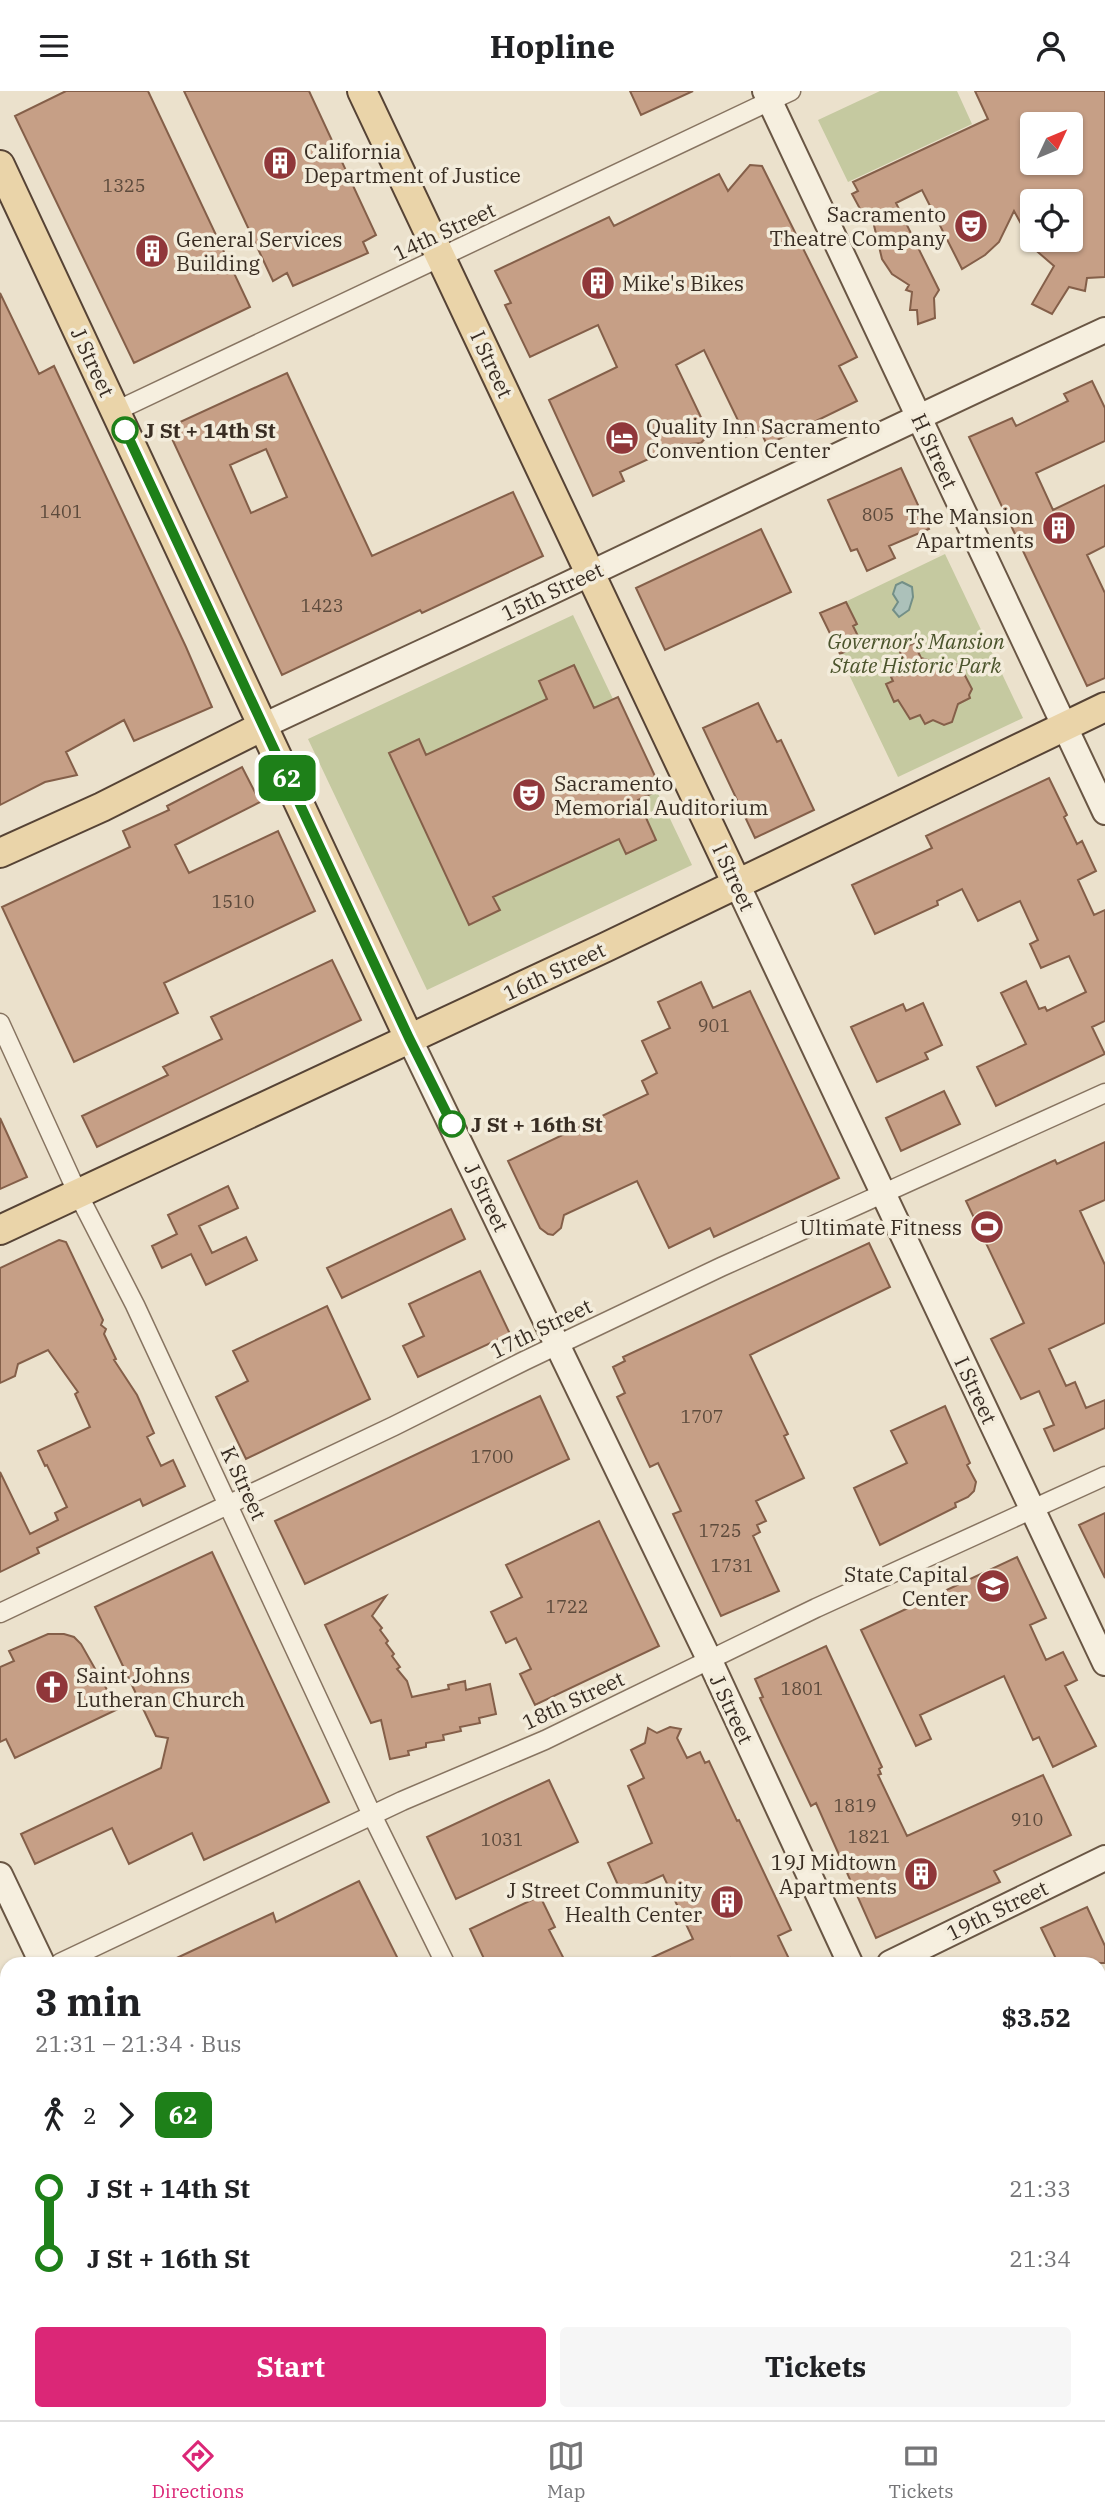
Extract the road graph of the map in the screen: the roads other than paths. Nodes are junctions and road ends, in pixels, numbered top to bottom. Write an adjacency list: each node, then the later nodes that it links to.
1 (362, 91): 4 (main road, I Street)
2 (775, 94): 4 (street, 14th Street); 7 (main road, H Street)
3 (0, 165): 6 (main road, J Street)
4 (442, 257): 6 (street, 14th Street); 8 (main road, I Street)
5 (1105, 330): 7 (main road, 15th Street)
6 (116, 411): 10 (main road, J Street)
7 (918, 416): 8 (main road, 15th Street); 11 (main road, H Street)
8 (591, 574): 10 (main road, 15th Street); 14 (main road, I Street)
9 (1105, 708): 11 (main road, 16th Street)
10 (263, 726): 13 (main road, 15th Street); 16 (main road, J Street)
11 (1065, 726): 12 (main road, H Street); 14 (main road, 16th Street)
12 (1105, 812)
13 (0, 853)
14 (737, 884): 16 (main road, 16th Street); 19 (main road, I Street)
15 (0, 1023): 18 (street, K Street)
16 (409, 1038): 18 (main road, 16th Street); 21 (main road, J Street)
17 (1105, 1093): 19 (street, 17th Street)
18 (78, 1194): 20 (main road, 16th Street); 23 (street, K Street)
19 (883, 1194): 21 (street, 17th Street); 24 (main road, I Street)
20 (0, 1230)
21 (557, 1345): 23 (street, 17th Street); 26 (main road, J Street)
22 (1105, 1476): 24 (street, 18th Street)
23 (229, 1504): 25 (street, 17th Street); 28 (street, K Street)
24 (1033, 1509): 26 (street, 18th Street); 27 (main road, I Street)
25 (0, 1613)
26 (710, 1661): 28 (street, 18th Street); 34 (main road, J Street)
27 (1105, 1663)
28 (372, 1815): 32 (street, 18th Street); 33 (street, K Street)
29 (1105, 1858): 35 (main road, 19th Street)
30 (0, 1875): 31 (main road)
31 (39, 1957)
32 (73, 1957)
33 (442, 1957)
34 (847, 1957)
35 (902, 1957)

